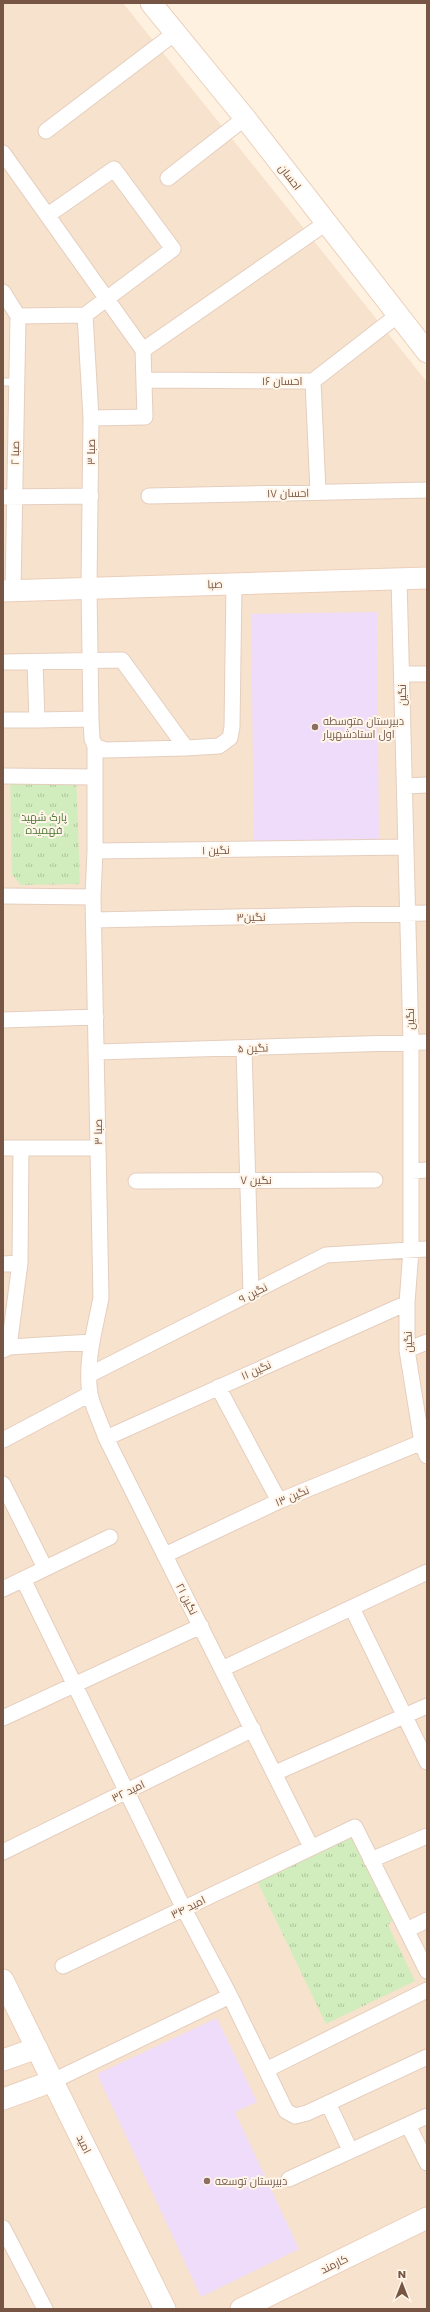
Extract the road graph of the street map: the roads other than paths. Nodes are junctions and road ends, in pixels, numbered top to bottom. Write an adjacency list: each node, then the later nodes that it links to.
1 (151, 3): 2 (street, احسان)
2 (175, 33): 3 (street, احسان); 4 (street)
3 (245, 118): 6 (street); 8 (street, احسان)
4 (46, 131)
5 (3, 153): 7 (street)
6 (168, 178)
7 (48, 215): 10 (street); 10 (street)
8 (326, 224): 12 (street, احسان); 14 (street)
9 (3, 292): 13 (street)
10 (106, 299): 11 (street); 14 (street)
11 (86, 315): 13 (street); 19 (street, صبا ۳)
12 (398, 315): 15 (street, احسان); 17 (street, احسان ۱۶)
13 (18, 316): 18 (street, صبا ۲)
14 (143, 350): 16 (street)
15 (427, 352)
16 (144, 380): 17 (street, احسان ۱۶); 19 (street)
17 (313, 381): 21 (street)
18 (10, 382): 24 (street, صبا ۲)
19 (90, 418): 22 (street, صبا ۳)
20 (427, 490): 21 (street, احسان ۱۷)
21 (318, 492): 23 (street, احسان ۱۷)
22 (91, 496): 24 (street); 28 (street, صبا ۳)
23 (150, 496)
24 (9, 497): 29 (street, صبا ۲)
25 (427, 578): 26 (street, صبا)
26 (399, 579): 27 (street, صبا); 33 (street, نگین)
27 (234, 584): 28 (street, صبا); 39 (street)
28 (89, 588): 29 (street, صبا); 30 (street, صبا ۳)
29 (8, 591)
30 (90, 661): 32 (street); 35 (street, صبا ۳); 39 (street)
31 (3, 662): 32 (street)
32 (35, 662): 37 (street)
33 (402, 674): 34 (street); 43 (street, نگین)
34 (427, 674)
35 (91, 719): 37 (street); 38 (street, صبا ۳)
36 (3, 720): 37 (street)
37 (36, 720)
38 (95, 746): 39 (street); 41 (street, صبا ۳)
39 (186, 748)
40 (3, 776): 41 (street)
41 (95, 777): 45 (street, صبا ۳)
42 (427, 785): 43 (street)
43 (405, 786): 44 (street, نگین)
44 (406, 847): 45 (street, نگین ۱); 49 (street, نگین)
45 (95, 852): 47 (street)
46 (3, 896): 47 (street)
47 (93, 896): 50 (street)
48 (427, 913): 49 (street, نگین۳)
49 (409, 914): 50 (street, نگین۳); 54 (street, نگین)
50 (94, 920): 51 (street, صبا ۳)
51 (96, 1017): 52 (street); 56 (street, صبا ۳)
52 (3, 1020)
53 (427, 1042): 54 (street, نگین ۵)
54 (410, 1043): 55 (street, نگین ۵); 61 (street, نگین)
55 (244, 1048): 56 (street, نگین ۵); 63 (street)
56 (96, 1052): 59 (street, صبا ۳)
57 (3, 1148): 58 (street)
58 (20, 1148): 59 (street); 67 (street)
59 (98, 1148): 71 (street, صبا ۳)
60 (427, 1170): 61 (street)
61 (410, 1171): 66 (street, نگین)
62 (136, 1180): 63 (street, نگین ۷)
63 (247, 1180): 64 (street, نگین ۷); 69 (street)
64 (375, 1180)
65 (427, 1249): 66 (street, نگین ۹)
66 (410, 1250): 69 (street, نگین ۹); 70 (street, نگین)
67 (20, 1263): 68 (street); 73 (street)
68 (3, 1264)
69 (251, 1294): 75 (street, نگین ۹)
70 (407, 1303): 74 (street, نگین); 76 (street, نگین ۱۱)
71 (92, 1342): 73 (street); 75 (street, نگین ۲۱)
72 (427, 1342): 74 (street)
73 (6, 1349)
74 (407, 1350): 80 (street, نگین)
75 (89, 1375): 77 (street, نگین ۲۱)
76 (218, 1387): 78 (street, نگین ۱۱); 82 (street)
77 (90, 1394): 78 (street, نگین ۲۱); 79 (street)
78 (106, 1438): 84 (street, نگین ۲۱)
79 (3, 1440)
80 (425, 1447): 82 (street, نگین ۱۳)
81 (3, 1484): 85 (street)
82 (279, 1501): 84 (street, نگین ۱۳)
83 (110, 1537): 85 (street)
84 (165, 1556): 90 (street, نگین ۲۱)
85 (45, 1568): 87 (street)
86 (427, 1572): 89 (street)
87 (23, 1579): 88 (street); 92 (street)
88 (3, 1589)
89 (352, 1608): 91 (street); 94 (street)
90 (201, 1626): 91 (street, نگین ۲۱); 92 (street)
91 (222, 1669): 96 (street, نگین ۲۱)
92 (75, 1685): 95 (street); 99 (street)
93 (427, 1706): 94 (street)
94 (405, 1716): 97 (street); 98 (street)
95 (3, 1718)
96 (253, 1729): 98 (street, نگین ۲۱); 99 (street, امید ۳۲)
97 (427, 1762)
98 (275, 1773): 101 (street, نگین ۲۱)
99 (127, 1792): 102 (street, امید ۳۲); 104 (street)
100 (427, 1836): 103 (street)
101 (311, 1847): 103 (street, امید ۳۴); 104 (street, امید ۳۴)
102 (3, 1852)
103 (371, 1860): 106 (street)
104 (184, 1909): 107 (street, امید ۳۴); 111 (street)
105 (427, 1920): 106 (street)
106 (406, 1930): 108 (street)
107 (63, 1966)
108 (427, 1971)
109 (3, 1980): 112 (street, امید)
110 (427, 1990): 115 (street)
111 (230, 1996): 115 (street); 116 (street)
112 (36, 2048): 114 (street); 116 (street, امید)
113 (427, 2057): 118 (street)
114 (3, 2060)
115 (266, 2070): 118 (street)
116 (53, 2081): 117 (street); 127 (street, امید)
117 (3, 2099)
118 (328, 2103): 121 (street)
119 (427, 2116): 120 (street)
120 (408, 2125): 121 (street); 122 (street)
121 (350, 2150): 123 (street)
122 (427, 2163)
123 (289, 2179)
124 (427, 2218): 128 (street, کارمند)
125 (3, 2228): 126 (street)
126 (45, 2309)
127 (165, 2309)
128 (241, 2309)

